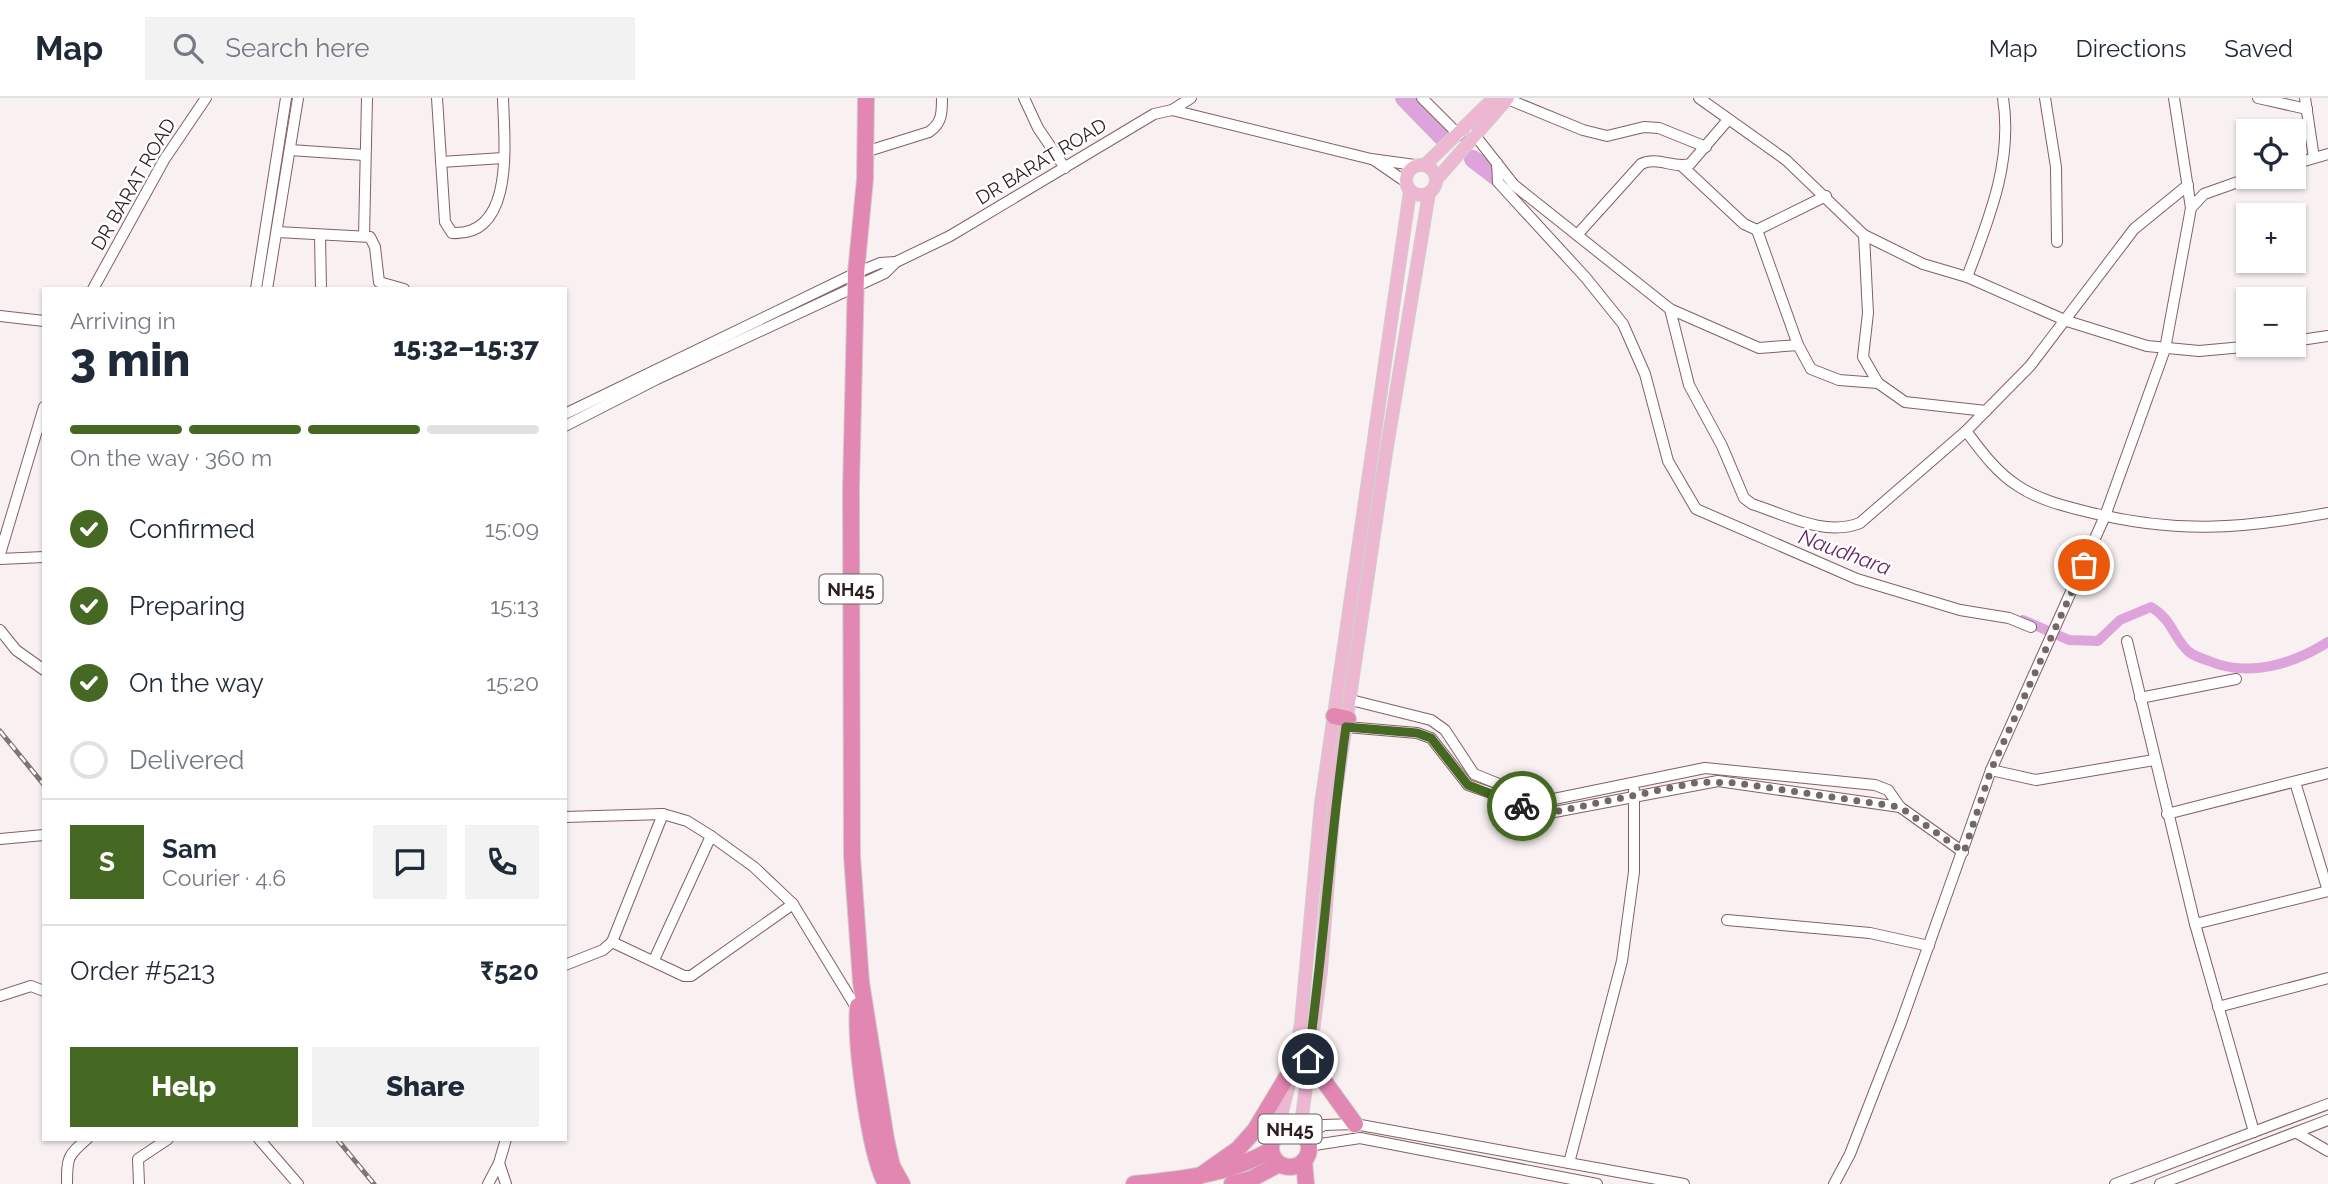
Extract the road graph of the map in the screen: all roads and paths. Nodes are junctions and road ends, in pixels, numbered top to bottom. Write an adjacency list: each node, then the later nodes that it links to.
1 (206, 98): 56 (street, DR BARAT ROAD)
2 (286, 98): 57 (street)
3 (298, 98): 26 (street)
4 (367, 98): 29 (street)
5 (437, 98): 34 (street)
6 (503, 98): 30 (street)
7 (855, 98): 44 (highway, NH45)
8 (866, 98): 27 (highway, NH45)
9 (942, 98): 27 (street)
10 (1024, 98): 38 (street)
11 (1191, 98): 21 (street, DR BARAT ROAD)
12 (1422, 98): 24 (street)
13 (1494, 98): 24 (main road)
14 (1507, 98): 23 (main road); 25 (street)
15 (1699, 98): 22 (street)
16 (2003, 98): 54 (street)
17 (2045, 98): 53 (street)
18 (2174, 98): 41 (street)
19 (2258, 98): 20 (street)
20 (2306, 103): 31 (street)
21 (1172, 110): 32 (street); 38 (street, DR BARAT ROAD)
22 (1727, 121): 25 (street); 45 (street)
23 (1475, 134): 35 (street); 39 (main road)
24 (1459, 135): 36 (main road)
25 (1706, 147): 37 (street)
26 (290, 150): 29 (street); 48 (street)
27 (865, 152): 44 (highway, NH45)
28 (2328, 154): 31 (street)
29 (364, 155): 51 (street)
30 (503, 158): 34 (street); 34 (street)
31 (2314, 158): 33 (street)
32 (1371, 159): 36 (street); 42 (street)
33 (2306, 160)
34 (441, 162)
35 (1497, 163): 49 (street); 81 (street)
36 (1420, 165): 39 (main road); 42 (main road)
37 (1682, 166): 47 (street); 49 (street)
38 (1065, 167): 55 (street, DR BARAT ROAD)
39 (1436, 180): 43 (main road)
40 (2236, 183): 46 (street)
41 (2188, 185): 46 (street); 64 (street)
42 (1408, 186): 43 (main road); 88 (main road)
43 (1429, 193): 87 (main road)
44 (861, 196): 55 (highway, NH45)
45 (1826, 196): 47 (street); 52 (street)
46 (2191, 208): 69 (street)
47 (1757, 230): 67 (street)
48 (277, 232): 50 (street); 58 (street)
49 (1577, 235): 61 (street)
50 (320, 236): 51 (street); 59 (street)
51 (364, 236): 60 (street)
52 (1864, 236): 54 (street); 70 (street)
53 (2057, 242)
54 (1967, 276): 64 (street)
55 (856, 280): 72 (street, DR BARAT ROAD); 74 (street, DR BARAT ROAD); 115 (highway, NH45)
56 (94, 287)
57 (256, 287)
58 (267, 287)
59 (321, 287)
60 (397, 287)
61 (1670, 309): 67 (street); 75 (street)
62 (0, 316): 63 (street)
63 (42, 321)
64 (2067, 321): 69 (street); 71 (street)
65 (2328, 336): 66 (street)
66 (2306, 339)
67 (1798, 345): 70 (street)
68 (2236, 348): 69 (street)
69 (2165, 349): 77 (street)
70 (1878, 383): 71 (street)
71 (1986, 411): 75 (street)
72 (567, 413)
73 (42, 416): 78 (street)
74 (567, 425)
75 (1966, 431): 77 (street)
76 (2328, 513): 77 (street)
77 (2105, 516): 90 (street)
78 (0, 554)
79 (42, 557): 80 (street)
80 (0, 559)
81 (2031, 627)
82 (0, 630): 84 (street)
83 (2127, 641): 86 (street)
84 (42, 669)
85 (2236, 679): 86 (street)
86 (2140, 698): 89 (street)
87 (1351, 700): 88 (main road); 92 (street)
88 (1343, 721): 94 (street); 116 (main road)
89 (2154, 760): 90 (street); 97 (street)
90 (1991, 770): 102 (street)
91 (2328, 773): 93 (street)
92 (1634, 780): 94 (street); 95 (street)
93 (2295, 782): 97 (street); 103 (street)
94 (1634, 797): 95 (street); 130 (street)
95 (1900, 807): 102 (street)
96 (663, 814): 98 (street); 100 (street); 107 (street)
97 (2167, 814): 106 (street)
98 (567, 817)
99 (42, 835): 101 (street)
100 (711, 836): 104 (street); 109 (street)
101 (0, 839)
102 (1964, 852): 108 (street)
103 (2328, 891): 106 (street)
104 (793, 905): 109 (street); 115 (street)
105 (1727, 920): 108 (street)
106 (2195, 924): 114 (street)
107 (612, 942): 109 (street); 110 (street)
108 (1929, 946): 144 (street)
109 (654, 960)
110 (567, 964)
111 (2328, 978): 114 (street)
112 (42, 990): 113 (street)
113 (0, 996)
114 (2218, 1007): 120 (street)
115 (862, 1011): 137 (highway, NH45)
116 (1301, 1062): 119 (highway); 126 (main road); 128 (main road); 131 (highway)
117 (2328, 1104): 120 (street)
118 (2328, 1120): 121 (street)
119 (1355, 1124): 126 (street); 130 (street)
120 (2255, 1132): 145 (street)
121 (2297, 1133): 127 (street); 146 (street)
122 (85, 1141): 132 (street)
123 (165, 1141): 133 (street)
124 (261, 1141): 134 (street)
125 (505, 1141): 129 (street)
126 (1304, 1144): 128 (highway, NH45); 128 (highway, NH45); 141 (highway, NH45); 142 (street)
127 (2328, 1151)
128 (1277, 1154): 131 (highway, NH45); 139 (highway, NH45); 140 (highway, NH45)
129 (499, 1163): 135 (street); 136 (street)
130 (1569, 1163): 143 (street)
131 (1198, 1177): 138 (highway, NH45)
132 (67, 1184)
133 (139, 1184)
134 (298, 1184)
135 (488, 1184)
136 (506, 1184)
137 (897, 1184)
138 (1133, 1184)
139 (1233, 1184)
140 (1287, 1184)
141 (1306, 1184)
142 (1597, 1184)
143 (1684, 1184)
144 (1834, 1184)
145 (2115, 1184)
146 (2160, 1184)

